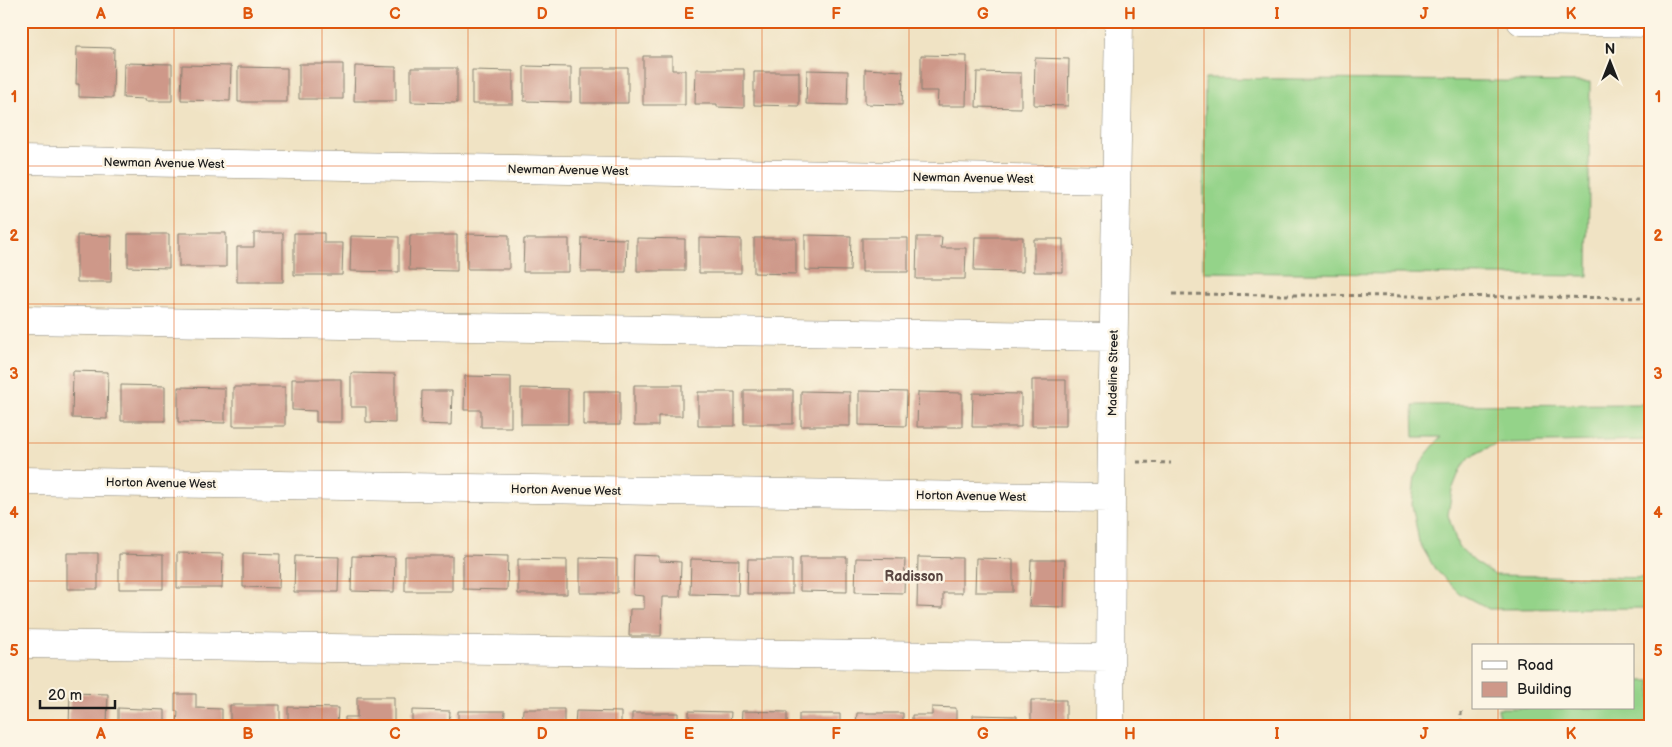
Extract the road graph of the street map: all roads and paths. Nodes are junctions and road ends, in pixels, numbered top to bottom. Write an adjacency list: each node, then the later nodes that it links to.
1 (1119, 21): 5 (street, Madeline Street)
2 (1521, 21): 3 (street)
3 (1651, 23)
4 (21, 160): 5 (street, Newman Avenue West)
5 (1116, 180): 9 (street, Madeline Street)
6 (1173, 294): 7 (path)
7 (1651, 298)
8 (21, 320): 9 (street)
9 (1114, 337): 13 (street, Madeline Street)
10 (1129, 462): 11 (path)
11 (1171, 463)
12 (21, 481): 13 (street, Horton Avenue West)
13 (1111, 498): 15 (street, Madeline Street)
14 (21, 644): 15 (street)
15 (1109, 658): 17 (street, Madeline Street)
16 (1462, 712): 18 (path)
17 (1110, 726)
18 (1462, 726)

